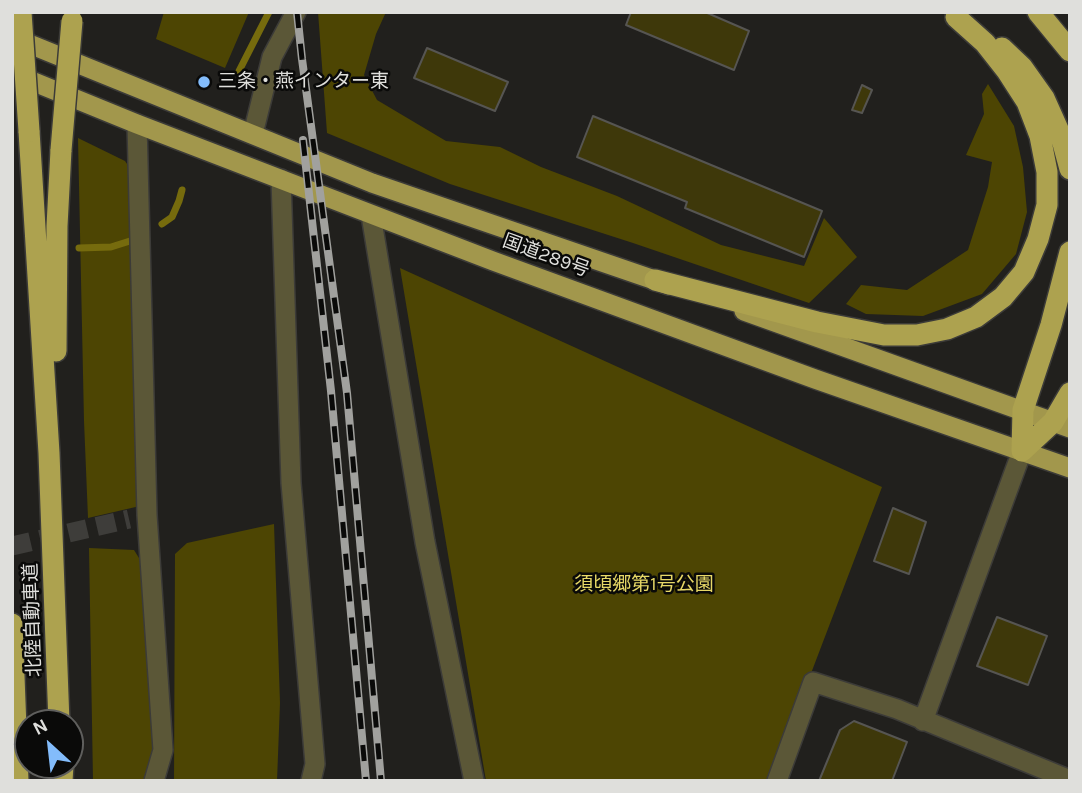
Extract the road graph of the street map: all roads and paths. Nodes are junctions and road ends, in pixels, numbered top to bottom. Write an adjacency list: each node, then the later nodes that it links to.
1 (21, 12): 22 (highway, 北陸自動車道, bridge)
2 (296, 12): 10 (street)
3 (1038, 12): 7 (highway)
4 (951, 15): 11 (highway); 15 (highway)
5 (73, 17): 23 (highway, bridge)
6 (12, 37): 10 (highway, 国道289号)
7 (1070, 51)
8 (12, 73): 9 (highway, 国道289号)
9 (137, 124): 12 (highway, 国道289号); 27 (street)
10 (253, 134): 15 (highway, 国道289号)
11 (1070, 169)
12 (281, 179): 13 (highway, 国道289号); 28 (street)
13 (371, 215): 19 (highway, 国道289号); 29 (street)
14 (1070, 252): 17 (highway)
15 (655, 280): 17 (highway, 国道289号)
16 (1070, 393): 18 (highway)
17 (1023, 410): 18 (highway, 国道289号); 19 (highway)
18 (1062, 425): 19 (highway)
19 (1022, 451): 20 (highway, 国道289号); 24 (street)
20 (1070, 468)
21 (12, 624): 25 (highway, 北陸自動車道)
22 (58, 709)
23 (66, 709)
24 (923, 721): 26 (street); 30 (street)
25 (18, 780)
26 (1070, 780)
27 (154, 781)
28 (311, 781)
29 (474, 781)
30 (777, 781)

